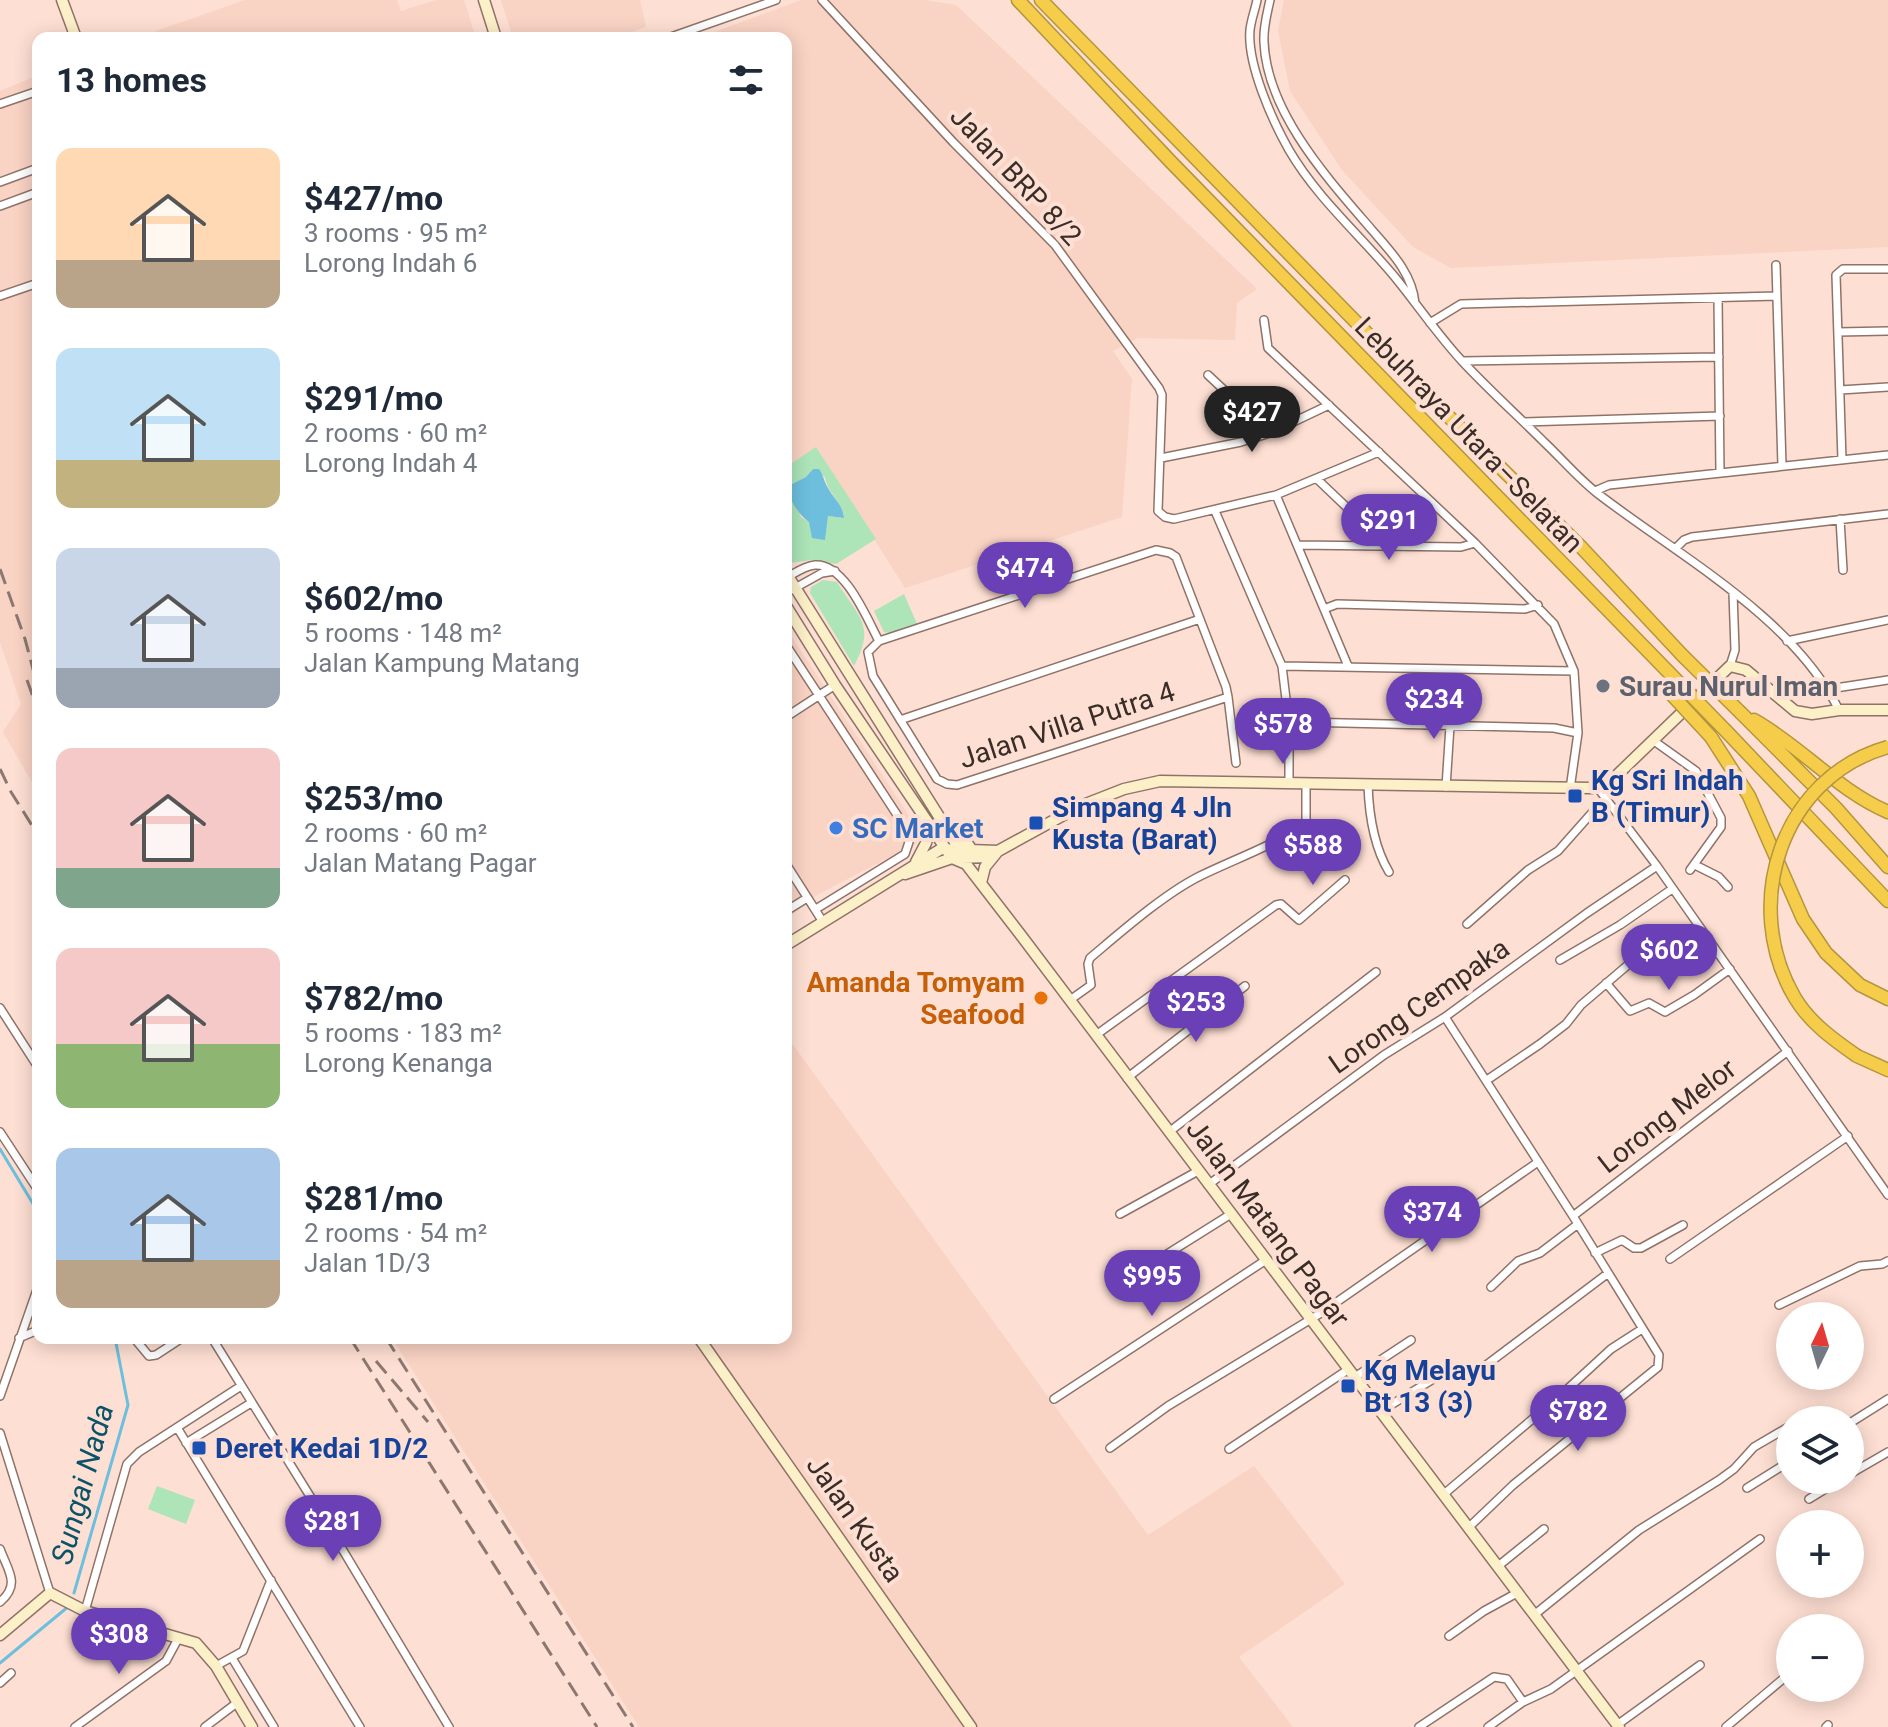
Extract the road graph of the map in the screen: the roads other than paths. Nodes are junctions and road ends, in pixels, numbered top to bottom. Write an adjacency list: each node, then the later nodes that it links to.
1 (62, 0): 9 (street)
2 (484, 0): 10 (street)
3 (776, 0): 11 (street)
4 (822, 0): 40 (street, Jalan BRP 8/2)
5 (1018, 0): 75 (highway, Lebuhraya Utara–Selatan)
6 (1041, 0): 81 (highway, Lebuhraya Utara–Selatan, bridge)
7 (1257, 0): 24 (street)
8 (1270, 0): 24 (street)
9 (74, 32)
10 (494, 32)
11 (685, 32)
12 (32, 93): 13 (street)
13 (0, 104)
14 (32, 170): 15 (street)
15 (0, 182)
16 (32, 194): 17 (street)
17 (0, 206)
18 (1776, 265): 22 (street)
19 (1888, 269): 28 (street)
20 (32, 285): 21 (street)
21 (0, 296)
22 (1777, 296): 23 (street); 42 (street)
23 (1718, 298): 26 (street); 29 (street)
24 (1415, 305): 26 (street)
25 (1264, 320): 34 (street)
26 (1430, 323): 30 (street)
27 (1888, 331): 28 (street)
28 (1838, 332): 33 (street)
29 (1719, 357): 30 (street); 35 (street)
30 (1462, 361): 36 (street)
31 (1208, 375): 37 (street)
32 (1888, 387): 33 (street)
33 (1840, 390): 41 (street)
34 (1329, 405): 37 (street); 38 (street)
35 (1720, 416): 36 (street); 43 (street)
36 (1524, 422): 45 (street)
37 (1270, 433): 40 (street)
38 (1379, 452): 44 (street); 50 (street)
39 (1888, 455): 41 (street)
40 (1161, 458): 47 (street)
41 (1842, 460): 42 (street)
42 (1782, 466): 43 (street)
43 (1720, 472): 45 (street)
44 (1317, 479): 46 (street); 52 (street)
45 (1595, 491): 53 (street)
46 (1276, 495): 47 (street); 51 (street)
47 (1215, 511): 68 (street)
48 (1888, 514): 49 (street)
49 (1840, 519): 53 (street); 54 (street)
50 (1475, 543): 52 (street); 60 (street)
51 (1298, 545): 52 (street); 61 (street)
52 (1383, 546)
53 (1675, 549): 59 (street)
54 (1843, 570)
55 (835, 571): 56 (street); 57 (street); 65 (street)
56 (792, 573)
57 (792, 589)
58 (792, 592): 88 (street)
59 (1733, 592): 66 (street); 70 (street)
60 (1538, 605): 61 (street); 71 (street)
61 (1324, 609): 69 (street)
62 (792, 616): 73 (street)
63 (1200, 619): 65 (street); 77 (street); 82 (street)
64 (1888, 620): 66 (street)
65 (879, 641): 82 (street, Jalan Villa Putra 4)
66 (1787, 641): 74 (street)
67 (792, 654): 76 (street)
68 (1282, 666): 69 (street); 83 (street)
69 (1348, 666): 71 (street)
70 (1730, 666): 79 (street); 86 (street)
71 (1574, 671): 85 (street)
72 (1888, 680): 74 (street)
73 (835, 685): 76 (street); 90 (street)
74 (1829, 689): 79 (street)
75 (1678, 692): 116 (highway, bridge); 129 (highway, bridge)
76 (819, 696): 80 (street); 114 (street)
77 (1228, 697): 82 (street, Jalan Villa Putra 4); 89 (street)
78 (1888, 707): 79 (street)
79 (1839, 710)
80 (792, 713)
81 (1741, 713): 98 (highway); 106 (highway, Lebuhraya Utara–Selatan)
82 (900, 720)
83 (1289, 724): 84 (street); 91 (street)
84 (1450, 726): 85 (street); 94 (street)
85 (1578, 733): 96 (street)
86 (1654, 741): 95 (street); 112 (street)
87 (1888, 747): 136 (highway, bridge)
88 (903, 756): 90 (street); 99 (street)
89 (1236, 763)
90 (895, 775): 99 (street)
91 (1289, 783): 92 (street); 101 (street)
92 (1306, 784): 93 (street); 130 (street)
93 (1368, 785): 94 (street); 107 (street)
94 (1446, 787): 96 (street)
95 (1597, 787): 96 (street); 97 (street)
96 (1570, 789)
97 (1605, 798): 105 (street); 121 (street)
98 (1888, 812)
99 (935, 822): 100 (street); 102 (street, Jalan Matang Pagar); 104 (street)
100 (945, 848): 102 (street); 103 (street); 104 (street)
101 (995, 854): 102 (street); 111 (street)
102 (965, 855): 103 (street); 111 (street, Jalan Matang Pagar)
103 (952, 858): 109 (street)
104 (915, 864): 109 (street)
105 (1657, 866): 113 (street); 132 (street, Lorong Cempaka)
106 (1888, 867)
107 (1389, 872)
108 (792, 874): 115 (street)
109 (901, 875): 118 (street)
110 (1345, 880): 133 (street)
111 (981, 883): 130 (street, Jalan Matang Pagar)
112 (1728, 887)
113 (1672, 889): 122 (street); 124 (street)
114 (841, 894): 118 (street); 119 (street)
115 (807, 898): 117 (street); 119 (street)
116 (1888, 901)
117 (792, 907)
118 (849, 907): 120 (street)
119 (816, 909): 120 (street)
120 (823, 922): 123 (street)
121 (1467, 924)
122 (1699, 927): 125 (street); 127 (street)
123 (792, 941)
124 (1560, 960)
125 (1730, 969): 127 (street); 134 (street)
126 (1376, 972): 140 (street)
127 (1606, 983): 138 (street)
128 (1245, 986): 137 (street)
129 (1888, 999)
130 (1070, 1000): 133 (street, Jalan Matang Pagar)
131 (0, 1008): 135 (street)
132 (1445, 1017): 138 (street); 145 (street, Lorong Cempaka)
133 (1096, 1035): 137 (street, Jalan Matang Pagar)
134 (1788, 1051): 141 (street); 149 (street, Lorong Melor)
135 (32, 1058)
136 (1888, 1070)
137 (1127, 1078): 140 (street, Jalan Matang Pagar)
138 (1487, 1080): 142 (street)
139 (0, 1132): 144 (street)
140 (1169, 1132): 143 (street, Jalan Matang Pagar)
141 (1848, 1136): 146 (street); 153 (street)
142 (1538, 1162): 149 (street); 161 (street)
143 (1198, 1171): 145 (street, Jalan Matang Pagar); 147 (street)
144 (32, 1181)
145 (1208, 1185): 148 (street, Jalan Matang Pagar)
146 (1888, 1195)
147 (1120, 1214)
148 (1231, 1214): 154 (street, Jalan Matang Pagar); 157 (street)
149 (1573, 1216): 150 (street)
150 (1578, 1224): 152 (street); 158 (street)
151 (1683, 1225): 152 (street)
152 (1595, 1253): 156 (street)
153 (1670, 1259)
154 (1266, 1260): 161 (street, Jalan Matang Pagar); 173 (street)
155 (1888, 1261): 159 (street)
156 (1607, 1274): 162 (street); 176 (street)
157 (1116, 1281)
158 (1491, 1287)
159 (1785, 1302)
160 (32, 1303): 164 (street)
161 (1310, 1318): 170 (street, Jalan Matang Pagar); 182 (street)
162 (1642, 1329): 188 (street); 191 (street)
163 (32, 1333): 164 (street)
164 (19, 1338): 172 (street)
165 (1411, 1340): 170 (street)
166 (139, 1344): 167 (street)
167 (171, 1344)
168 (216, 1344): 171 (street)
169 (703, 1344): 221 (street, Jalan Kusta)
170 (1352, 1373): 176 (street, Jalan Matang Pagar); 183 (street)
171 (241, 1386): 175 (street); 178 (street)
172 (0, 1396)
173 (1054, 1399)
174 (1888, 1399): 177 (street)
175 (251, 1403): 181 (street); 220 (street)
176 (1381, 1411): 188 (street, Jalan Matang Pagar)
177 (1864, 1414)
178 (178, 1429): 181 (street); 200 (street)
179 (0, 1433): 197 (street)
180 (1776, 1434): 201 (street)
181 (186, 1443): 196 (street)
182 (1110, 1448)
183 (1229, 1449)
184 (1888, 1452): 185 (street)
185 (1864, 1466)
186 (1776, 1470): 187 (street)
187 (1747, 1488)
188 (1444, 1494): 191 (street, Jalan Matang Pagar)
189 (1817, 1494): 190 (street)
190 (1809, 1499)
191 (1468, 1528): 195 (street, Jalan Matang Pagar)
192 (1544, 1529): 195 (street)
193 (1760, 1539): 208 (street)
194 (0, 1550): 199 (street)
195 (1497, 1567): 198 (street, Jalan Matang Pagar)
196 (271, 1580): 205 (street); 219 (street)
197 (50, 1593): 200 (street); 202 (street)
198 (1517, 1593): 201 (street, Jalan Matang Pagar); 203 (street)
199 (0, 1602)
200 (85, 1611): 204 (street)
201 (1534, 1615): 208 (street, Jalan Matang Pagar)
202 (0, 1635)
203 (1449, 1636)
204 (179, 1637): 207 (street); 215 (street)
205 (232, 1658): 207 (street); 218 (street)
206 (1700, 1665): 214 (street)
207 (216, 1666): 212 (street)
208 (1576, 1672): 213 (street); 214 (street, Jalan Matang Pagar)
209 (11, 1673): 210 (street)
210 (0, 1683)
211 (1776, 1685): 224 (street)
212 (238, 1702): 216 (street); 217 (street)
213 (1523, 1702): 222 (street); 223 (street)
214 (1613, 1725)
215 (75, 1727)
216 (205, 1727)
217 (252, 1727)
218 (274, 1727)
219 (360, 1727)
220 (449, 1727)
221 (971, 1727)
222 (1419, 1727)
223 (1488, 1727)
224 (1726, 1727)

